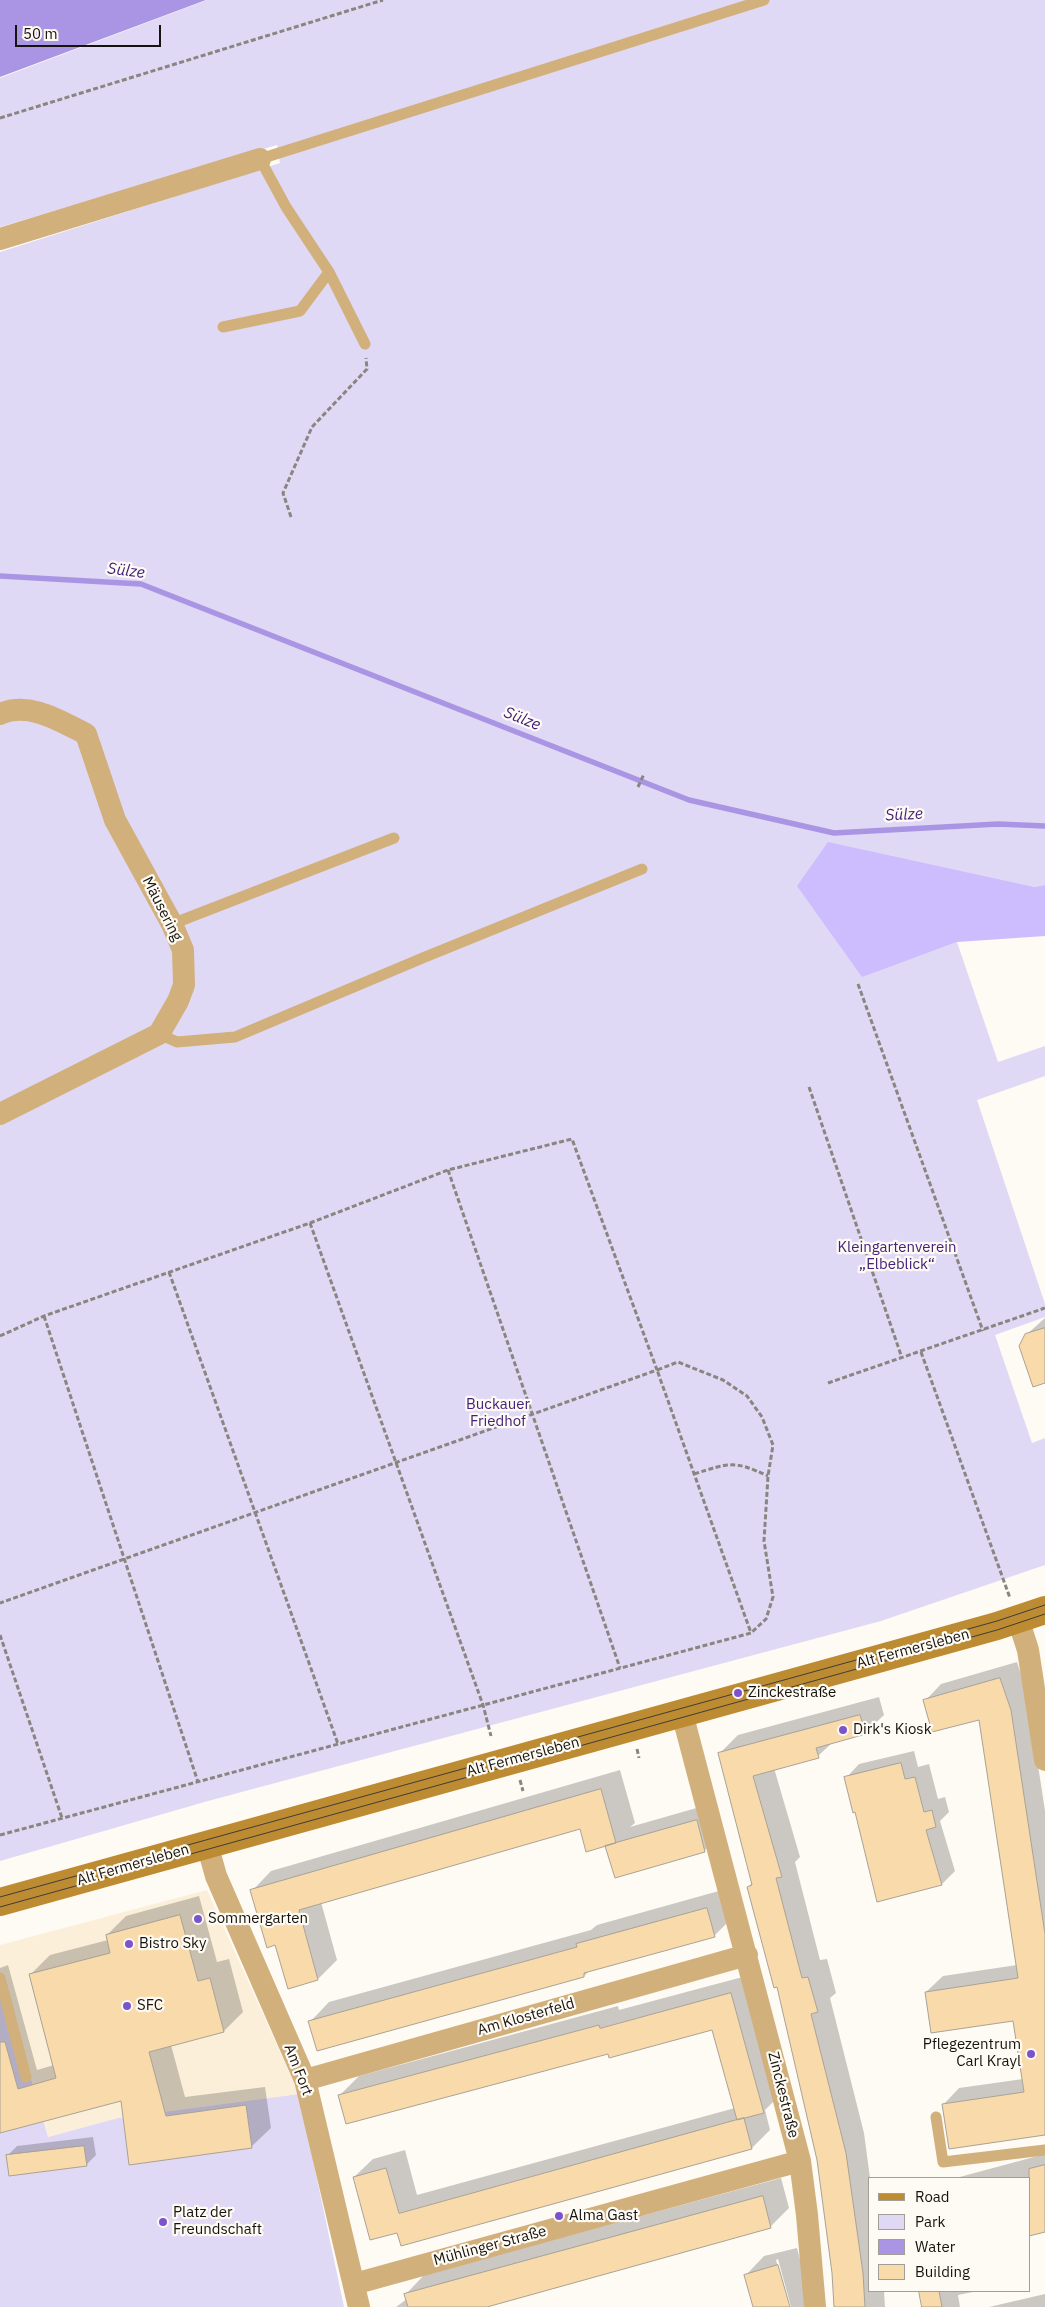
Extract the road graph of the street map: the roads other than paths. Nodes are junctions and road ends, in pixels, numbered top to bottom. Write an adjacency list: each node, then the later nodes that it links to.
1 (764, 0): 2 (lane)
2 (260, 159): 3 (street); 4 (lane)
3 (0, 239)
4 (329, 272): 5 (lane); 6 (lane)
5 (223, 327)
6 (365, 344)
7 (0, 714): 10 (street, Mäusering)
8 (394, 838): 10 (lane)
9 (642, 869): 11 (lane)
10 (172, 924): 11 (street, Mäusering)
11 (159, 1034): 12 (street)
12 (0, 1114)
13 (1045, 1610): 14 (main road, Alt Fermersleben)
14 (1018, 1619): 15 (main road, Alt Fermersleben); 16 (street)
15 (682, 1713): 17 (main road, Alt Fermersleben); 19 (street, Zinckestraße)
16 (1045, 1760)
17 (207, 1844): 18 (main road, Alt Fermersleben); 22 (street, Am Fort)
18 (0, 1902)
19 (747, 1955): 22 (street, Am Klosterfeld); 25 (street, Zinckestraße)
20 (0, 1978): 21 (lane)
21 (26, 2077)
22 (305, 2080): 26 (street, Am Fort)
23 (936, 2117): 24 (lane)
24 (1045, 2150)
25 (800, 2161): 26 (street, Mühlinger Straße); 28 (street, Zinckestraße)
26 (354, 2284): 27 (street, Am Fort)
27 (359, 2307)
28 (815, 2307)

